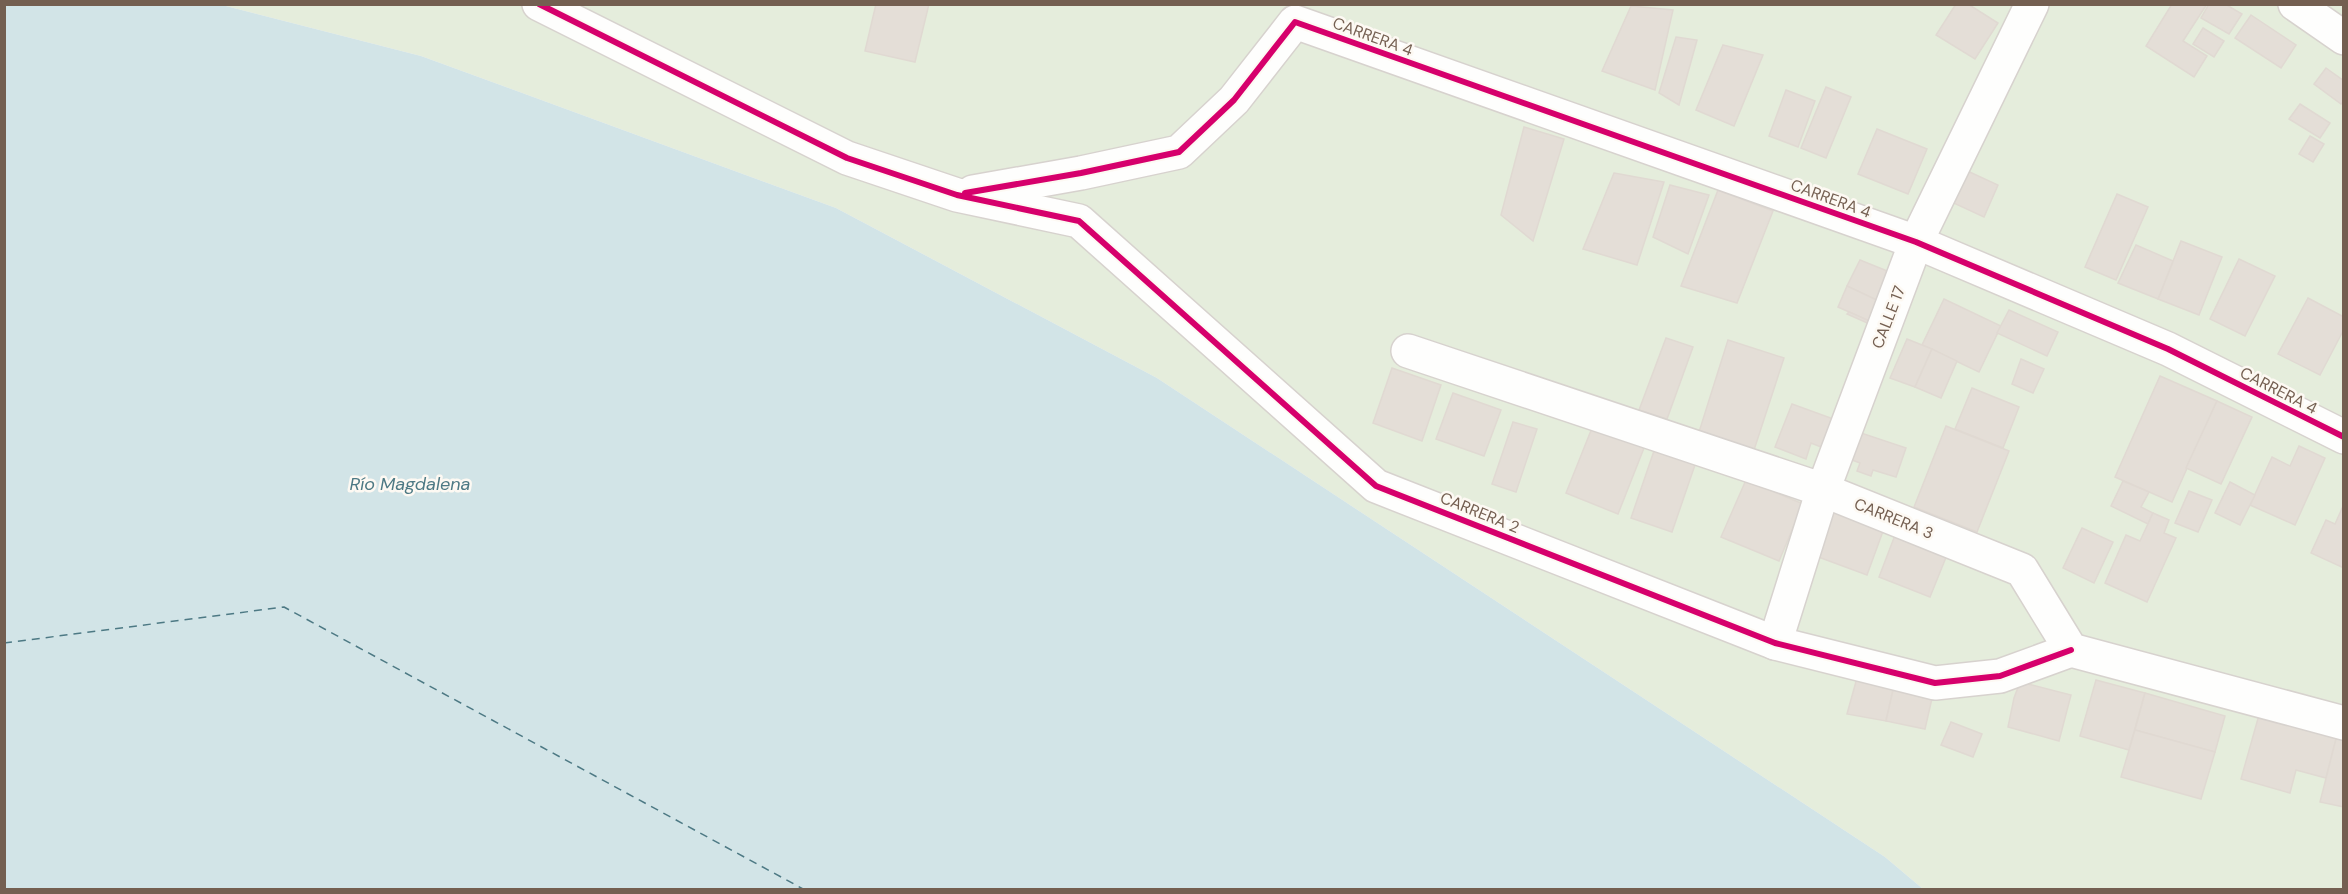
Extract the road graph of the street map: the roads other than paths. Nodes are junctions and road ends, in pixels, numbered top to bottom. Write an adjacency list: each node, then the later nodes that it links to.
1 (539, 4): 5 (street, CARRERA 2)
2 (2032, 4): 6 (street, CALLE 17)
3 (2295, 4): 4 (street)
4 (2343, 38)
5 (957, 195): 6 (street, CARRERA 4); 10 (street, CARRERA 2)
6 (1916, 243): 8 (street, CARRERA 4); 9 (street, CALLE 17)
7 (1408, 351): 9 (street, CARRERA 3)
8 (2343, 437)
9 (1823, 490): 10 (street, CALLE 17); 11 (street, CARRERA 3)
10 (1775, 643): 11 (street, CARRERA 2)
11 (2071, 650): 12 (street)
12 (2343, 723)

